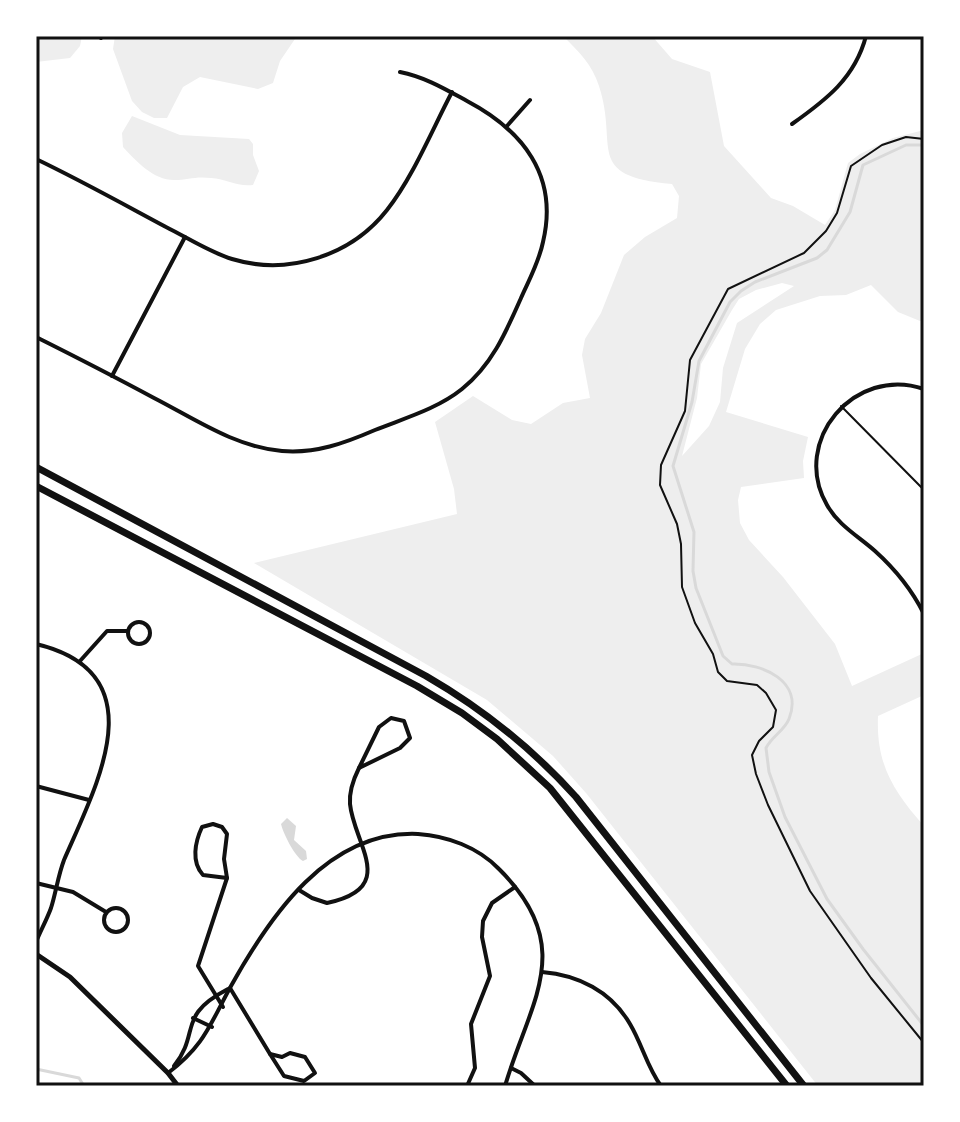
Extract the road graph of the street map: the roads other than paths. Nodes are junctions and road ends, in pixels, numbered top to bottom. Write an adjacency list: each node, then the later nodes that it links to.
1 (866, 36): 5 (street)
2 (400, 72): 3 (street)
3 (452, 92): 6 (street); 8 (street)
4 (530, 100): 6 (street)
5 (792, 124)
6 (507, 126): 10 (street)
7 (36, 159): 8 (street)
8 (185, 237): 10 (street)
9 (36, 337): 10 (street)
10 (112, 376)
11 (924, 389): 12 (street)
12 (841, 406): 15 (lane); 16 (street)
13 (36, 467): 47 (main road)
14 (36, 486): 46 (main road)
15 (924, 490)
16 (924, 614)
17 (128, 631): 17 (street); 19 (street)
18 (36, 644): 19 (street)
19 (80, 661): 22 (street)
20 (359, 768): 20 (street); 23 (street)
21 (36, 786): 22 (street)
22 (89, 800): 27 (street)
23 (362, 844): 26 (street); 28 (street); 28 (street)
24 (227, 878): 24 (street); 34 (street)
25 (36, 883): 27 (street)
26 (515, 887): 32 (street); 42 (street)
27 (56, 888): 29 (street); 30 (street)
28 (299, 890): 33 (street)
29 (106, 912): 29 (street)
30 (36, 942)
31 (36, 954): 40 (street)
32 (542, 972): 39 (street); 45 (street)
33 (230, 988): 34 (street); 35 (street); 38 (street)
34 (216, 995): 35 (street); 36 (street)
35 (223, 1007): 37 (street)
36 (193, 1018): 37 (street); 40 (street)
37 (212, 1027): 40 (street)
38 (270, 1054): 38 (street)
39 (511, 1068): 43 (street); 44 (street)
40 (168, 1073): 41 (street)
41 (178, 1086)
42 (467, 1086)
43 (505, 1086)
44 (535, 1086)
45 (661, 1086)
46 (787, 1086)
47 (804, 1086)

